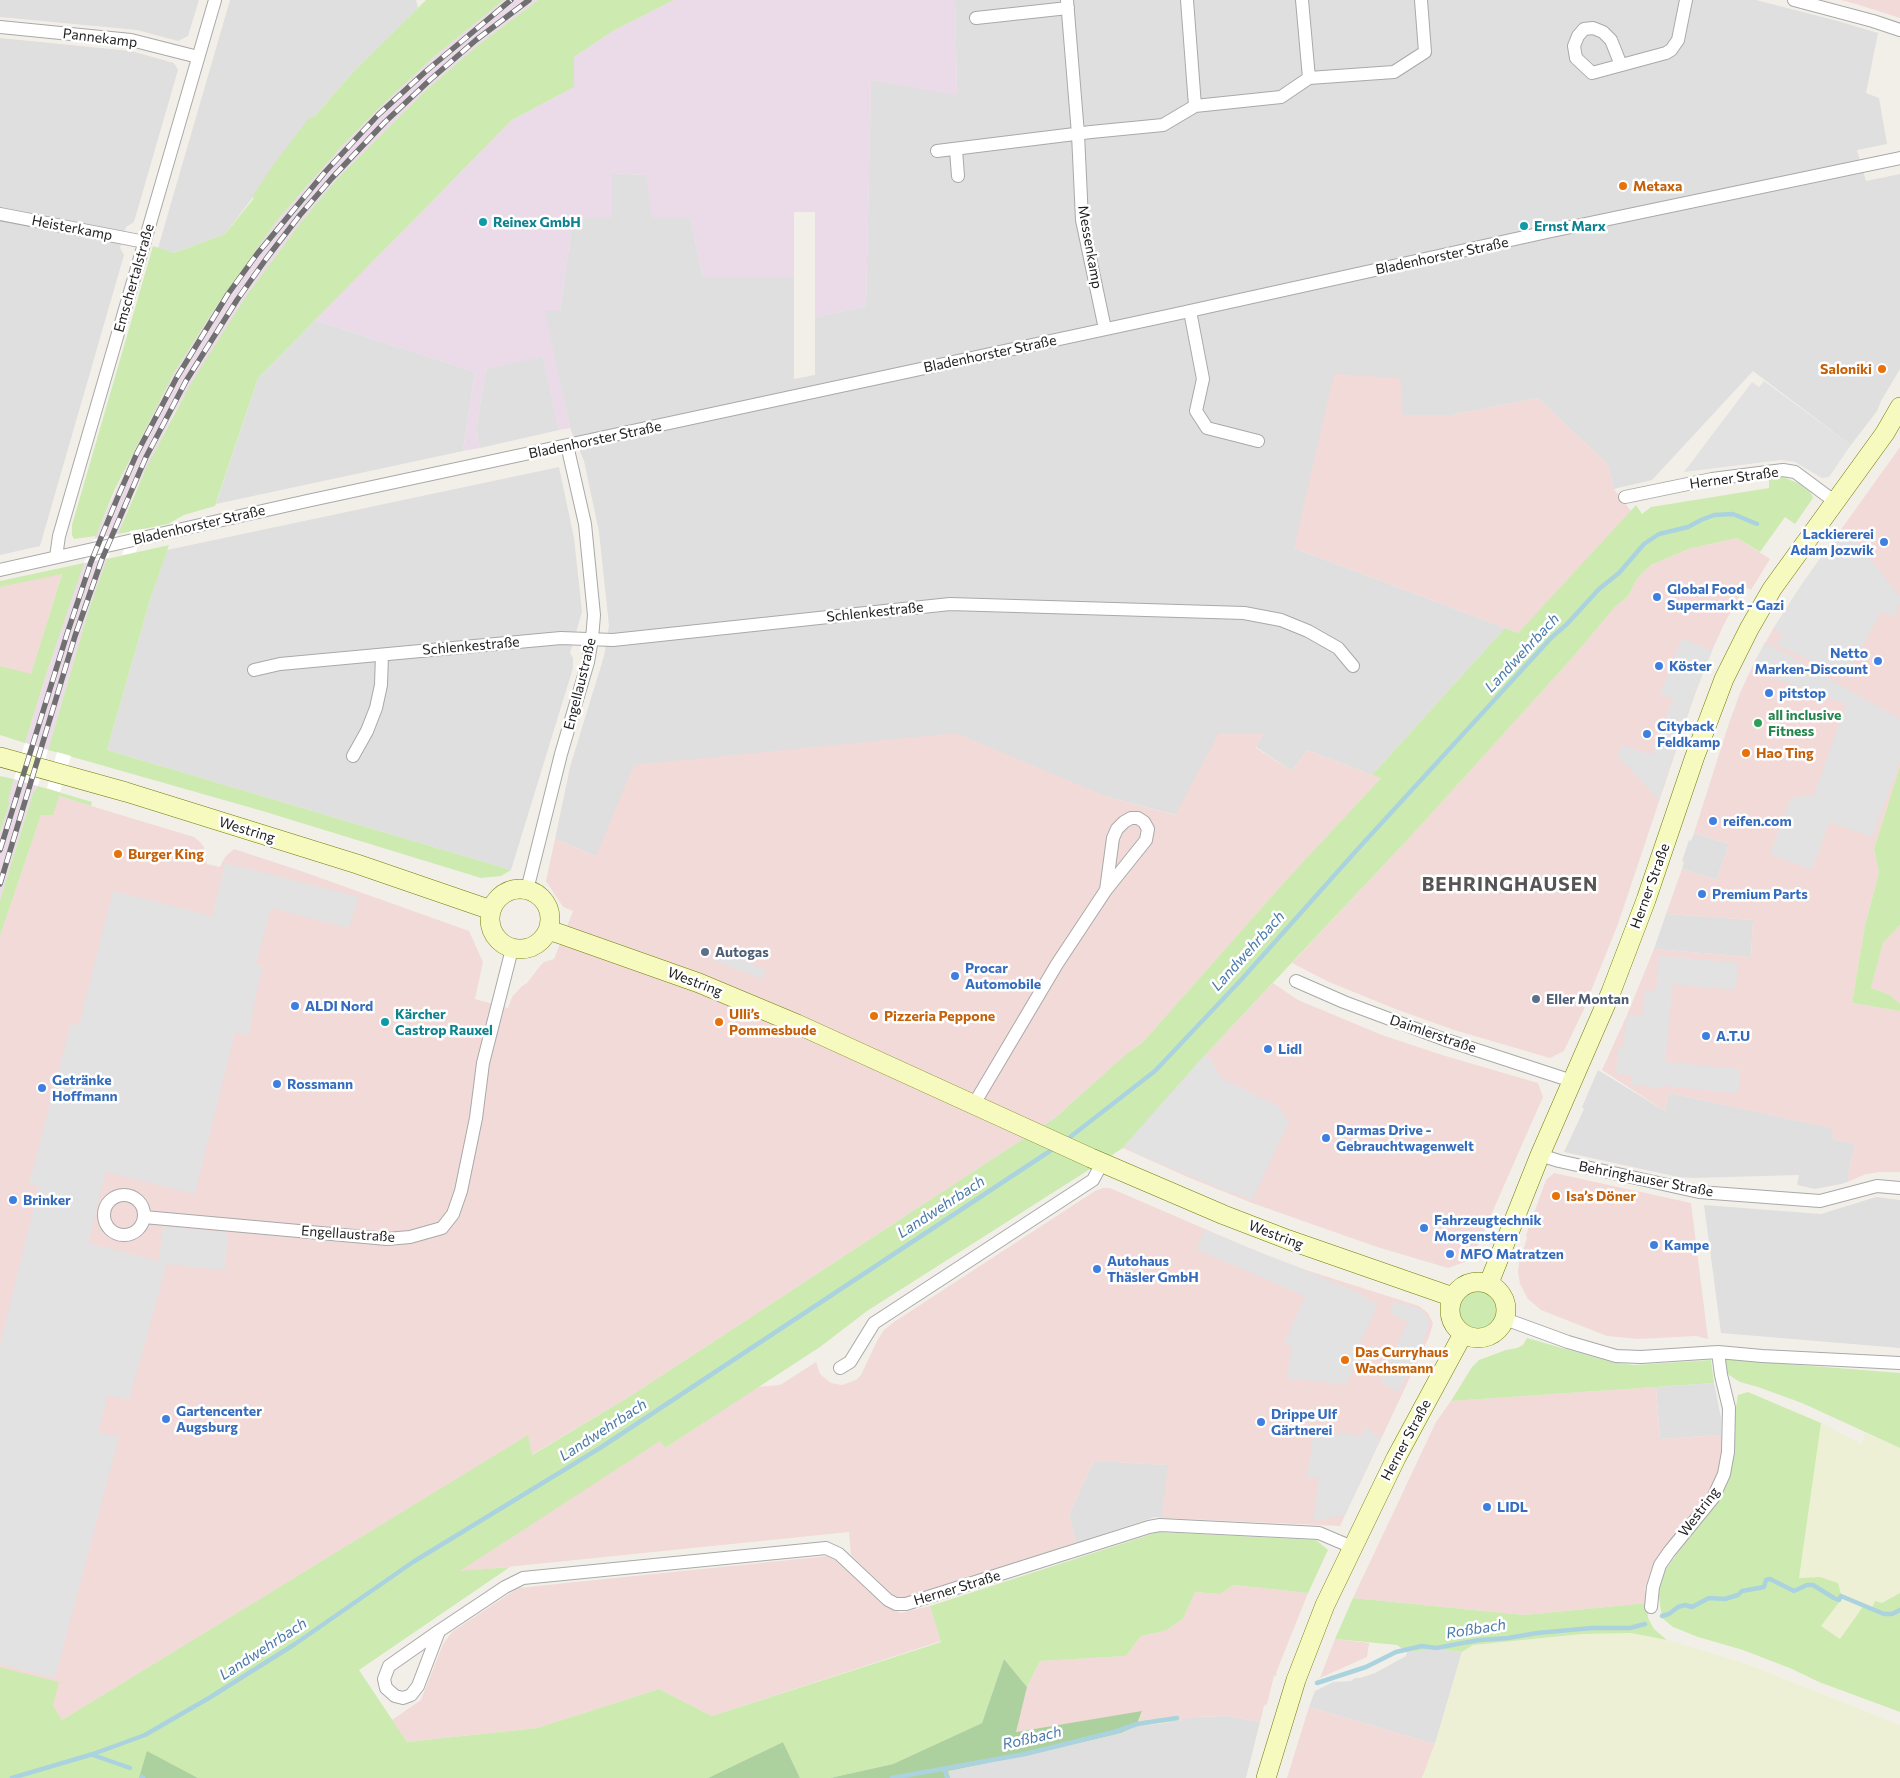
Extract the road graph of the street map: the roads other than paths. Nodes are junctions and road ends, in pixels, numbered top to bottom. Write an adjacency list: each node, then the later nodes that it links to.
1 (215, 0): 11 (street, Emschertalstraße)
2 (1188, 0): 14 (street)
3 (1302, 0): 13 (street)
4 (1421, 0): 13 (street)
5 (1686, 0): 12 (street)
6 (1794, 0): 10 (street)
7 (1068, 4): 8 (street, Messenkamp); 15 (street, Messenkamp)
8 (976, 18)
9 (0, 27): 11 (street, Pannekamp)
10 (1900, 30)
11 (198, 57): 21 (street, Emschertalstraße)
12 (1622, 65)
13 (1309, 78): 14 (street)
14 (1195, 106): 15 (street)
15 (1078, 134): 16 (street); 23 (street, Messenkamp)
16 (956, 150): 17 (street); 19 (street)
17 (937, 151)
18 (1900, 158): 22 (street, Bladenhorster Straße)
19 (958, 176)
20 (0, 214): 21 (street, Heisterkamp)
21 (145, 242): 29 (street, Emschertalstraße)
22 (1190, 311): 23 (street, Bladenhorster Straße); 25 (street)
23 (1105, 329): 26 (street, Bladenhorster Straße)
24 (1900, 407): 28 (main road, Herner Straße)
25 (1258, 441)
26 (567, 445): 29 (street, Bladenhorster Straße); 31 (street, Engellaustraße)
27 (1626, 497): 28 (street, Herner Straße)
28 (1834, 501): 43 (main road, Herner Straße)
29 (56, 557): 30 (street, Bladenhorster Straße)
30 (0, 570)
31 (592, 638): 32 (street, Schlenkestraße); 33 (street, Schlenkestraße); 37 (street, Engellaustraße)
32 (382, 655): 34 (street, Schlenkestraße); 35 (street)
33 (1353, 666)
34 (254, 670)
35 (353, 756)
36 (0, 757): 39 (main road, Westring)
37 (527, 890): 39 (main road); 40 (main road)
38 (1106, 890): 38 (street); 44 (street)
39 (492, 910): 41 (main road)
40 (549, 930): 41 (main road); 44 (main road, Westring)
41 (512, 949): 48 (street, Engellaustraße)
42 (1296, 981): 43 (street, Daimlerstraße)
43 (1572, 1081): 45 (main road, Herner Straße)
44 (974, 1104): 46 (main road, Westring)
45 (1540, 1155): 47 (street, Behringhauser Straße); 49 (main road, Herner Straße)
46 (1097, 1160): 50 (main road, Westring); 55 (street)
47 (1900, 1188)
48 (144, 1217)
49 (1489, 1283): 50 (main road); 51 (main road)
50 (1453, 1297): 52 (main road)
51 (1505, 1319): 52 (main road); 53 (street)
52 (1462, 1334): 56 (main road, Herner Straße)
53 (1718, 1352): 54 (street); 57 (street, Westring)
54 (1900, 1364)
55 (840, 1368)
56 (1352, 1548): 58 (street, Herner Straße); 59 (main road, Herner Straße)
57 (1651, 1606)
58 (439, 1630): 58 (street, Herner Straße)
59 (1266, 1778)

